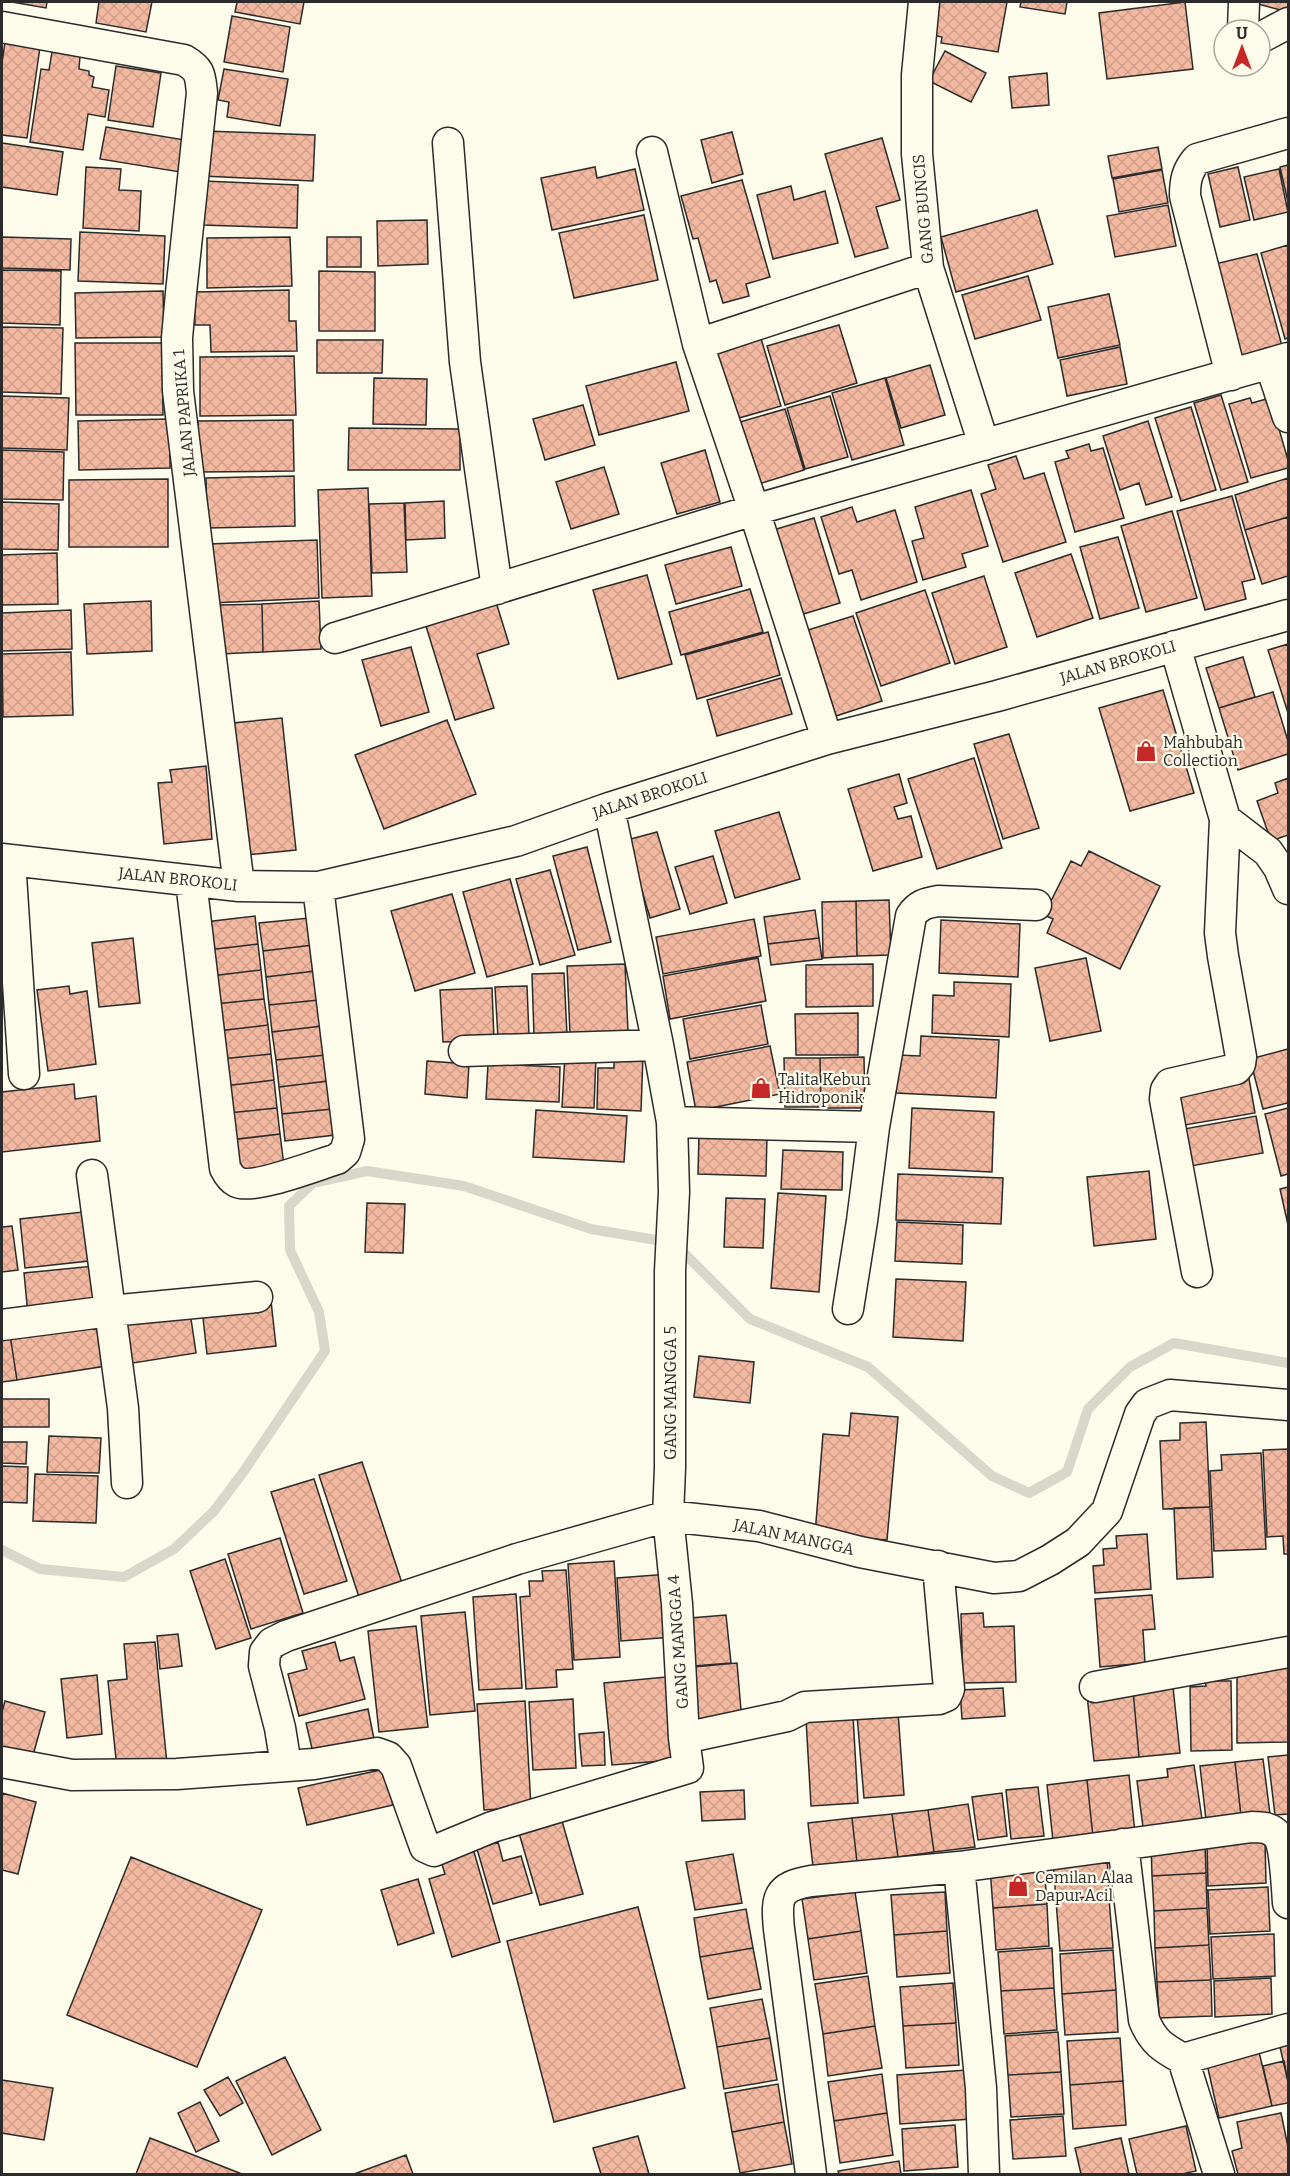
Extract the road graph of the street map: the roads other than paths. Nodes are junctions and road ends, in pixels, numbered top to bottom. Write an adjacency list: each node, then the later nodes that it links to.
1 (924, 2): 10 (street, GANG BUNCIS)
2 (1244, 2): 3 (street)
3 (1243, 18)
4 (1288, 23): 6 (street)
5 (2, 27): 26 (street, JALAN PAPRIKA 1)
6 (1272, 32)
7 (1288, 134): 13 (street)
8 (448, 143): 17 (street)
9 (652, 152): 11 (street)
10 (928, 268): 11 (street); 15 (street, GANG BUNCIS)
11 (698, 344): 16 (street)
12 (1279, 360): 13 (street); 14 (street)
13 (1231, 375): 15 (street)
14 (1288, 417)
15 (984, 445): 16 (street)
16 (754, 510): 17 (street); 21 (street)
17 (497, 589): 19 (street)
18 (1288, 615): 20 (street, JALAN BROKOLI)
19 (335, 638)
20 (1175, 646): 21 (street, JALAN BROKOLI); 23 (street)
21 (827, 739): 22 (street, JALAN BROKOLI)
22 (609, 808): 27 (street, JALAN BROKOLI); 30 (street, GANG MANGGA 5)
23 (1225, 819): 28 (street); 36 (street)
24 (6, 859): 25 (street, JALAN BROKOLI); 32 (street)
25 (191, 881): 26 (street, JALAN BROKOLI); 27 (street)
26 (239, 886): 27 (street, JALAN BROKOLI)
27 (318, 887)
28 (1288, 889)
29 (1036, 905): 34 (street)
30 (658, 1045): 31 (street); 33 (street, GANG MANGGA 5)
31 (464, 1052)
32 (24, 1074)
33 (672, 1122): 34 (street); 43 (street, GANG MANGGA 5)
34 (874, 1127): 38 (street)
35 (92, 1175): 39 (street)
36 (1197, 1272)
37 (257, 1297): 39 (street)
38 (848, 1309)
39 (110, 1311): 40 (street); 42 (street)
40 (2, 1325)
41 (1288, 1405): 44 (street, JALAN MANGGA)
42 (127, 1483)
43 (668, 1515): 44 (street, JALAN MANGGA); 47 (street, GANG MANGGA 4); 49 (street, JALAN MANGGA)
44 (938, 1566): 47 (street)
45 (1288, 1652): 46 (street)
46 (1095, 1687)
47 (684, 1738): 49 (street, GANG MANGGA 4)
48 (2, 1762): 49 (street)
49 (286, 1765)
50 (1123, 1844): 51 (street); 52 (street); 54 (street)
51 (959, 1867): 55 (street); 56 (street)
52 (1288, 1903)
53 (1288, 2029): 54 (street)
54 (1183, 2060): 57 (street)
55 (811, 2175)
56 (984, 2175)
57 (1219, 2175)

